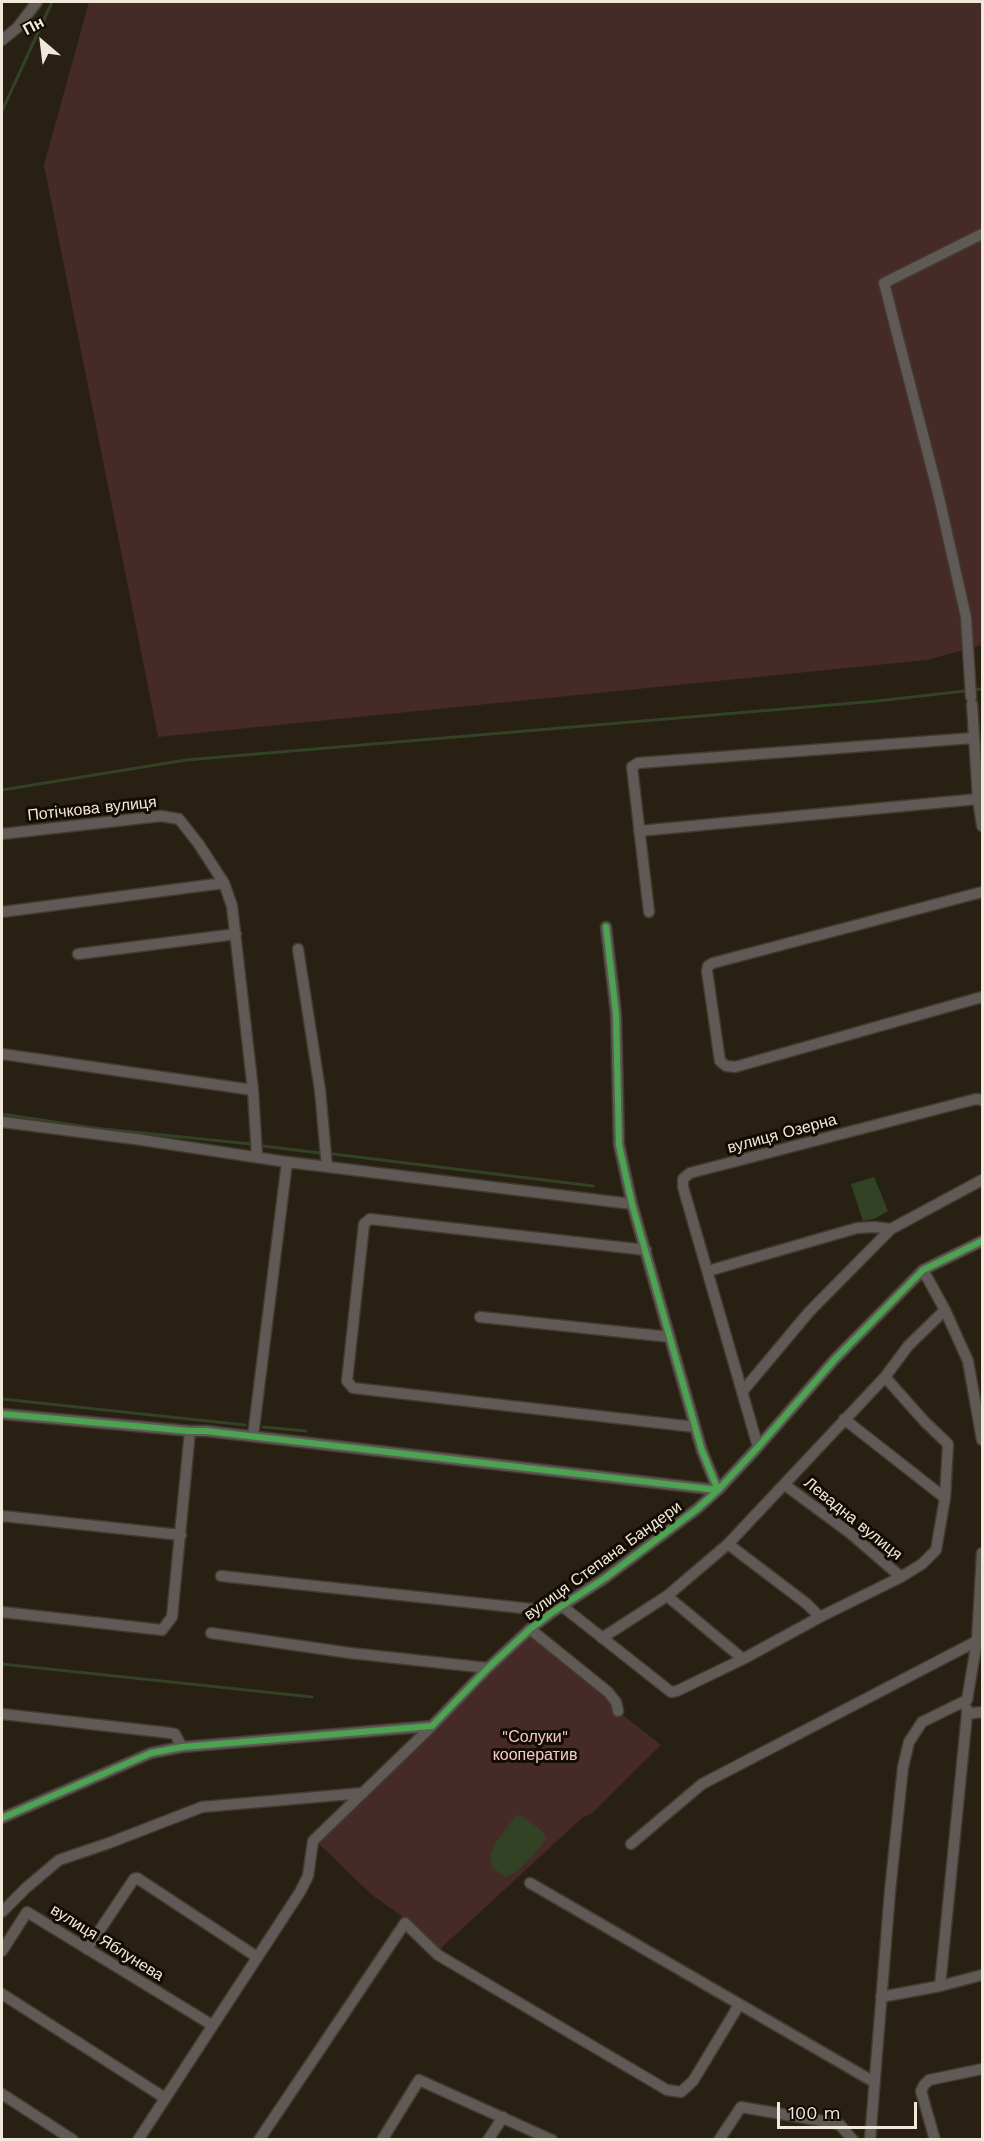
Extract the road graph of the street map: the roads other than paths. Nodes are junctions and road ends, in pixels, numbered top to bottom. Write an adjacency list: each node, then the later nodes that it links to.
1 (37, 2): 2 (street)
2 (2, 40)
3 (982, 234): 4 (street)
4 (973, 738): 5 (street); 7 (street)
5 (978, 799): 6 (street); 7 (street)
6 (982, 824)
7 (639, 831): 12 (street)
8 (2, 834): 9 (street, Потічкова вулиця)
9 (224, 883): 11 (street); 14 (street, Потічкова вулиця)
10 (982, 892): 17 (street)
11 (2, 912)
12 (649, 912)
13 (606, 927): 26 (street)
14 (236, 934): 16 (street); 19 (street, Потічкова вулиця)
15 (298, 949): 24 (street)
16 (78, 954)
17 (982, 996)
18 (2, 1054): 19 (street)
19 (253, 1090): 22 (street, Потічкова вулиця)
20 (982, 1100): 31 (street, вулиця Озерна)
21 (2, 1122): 22 (street)
22 (257, 1156): 23 (street)
23 (287, 1162): 24 (street); 41 (street)
24 (327, 1167): 26 (street)
25 (982, 1180): 27 (street)
26 (632, 1204): 29 (street)
27 (891, 1229): 31 (street); 36 (street)
28 (982, 1241): 30 (street, вулиця Степана Бандери)
29 (646, 1250): 34 (street); 39 (street)
30 (923, 1270): 32 (street); 43 (street, вулиця Степана Бандери)
31 (708, 1271): 36 (street, вулиця Озерна)
32 (945, 1310): 35 (street, Левадна вулиця); 42 (street)
33 (480, 1317): 34 (street)
34 (670, 1337): 39 (street)
35 (885, 1377): 38 (street, Левадна вулиця); 46 (street, Левадна вулиця)
36 (742, 1392): 43 (street, вулиця Озерна)
37 (2, 1414): 40 (street)
38 (844, 1419): 44 (street, Левадна вулиця); 46 (street)
39 (695, 1427): 45 (street)
40 (190, 1431): 41 (street); 48 (street)
41 (253, 1436): 45 (street)
42 (982, 1440)
43 (758, 1447): 45 (street, вулиця Степана Бандери)
44 (785, 1485): 49 (street, Левадна вулиця); 52 (street, Левадна вулиця)
45 (718, 1490): 54 (street, вулиця Степана Бандери)
46 (945, 1498): 52 (street, Левадна вулиця)
47 (2, 1516): 48 (street)
48 (181, 1535): 55 (street)
49 (728, 1544): 53 (street, Левадна вулиця); 58 (street)
50 (982, 1553): 56 (street)
51 (221, 1576): 57 (street)
52 (901, 1578): 58 (street, Левадна вулиця)
53 (667, 1596): 61 (street, Левадна вулиця); 63 (street)
54 (562, 1606): 57 (street, вулиця Степана Бандери); 61 (street, Левадна вулиця)
55 (2, 1612)
56 (980, 1612): 62 (street)
57 (551, 1613): 59 (street, вулиця Степана Бандери)
58 (820, 1617): 63 (street, Левадна вулиця)
59 (530, 1629): 64 (street, вулиця Степана Бандери); 66 (street)
60 (211, 1633): 64 (street)
61 (602, 1638): 63 (street, Левадна вулиця)
62 (977, 1641): 65 (street); 74 (street)
63 (743, 1659)
64 (488, 1668): 70 (street, вулиця Степана Бандери)
65 (967, 1700): 69 (street); 83 (street)
66 (618, 1711)
67 (982, 1712): 69 (street)
68 (2, 1714): 71 (street)
69 (967, 1714): 81 (street)
70 (432, 1726): 71 (street); 72 (street, вулиця Степана Бандери)
71 (182, 1747): 73 (street)
72 (363, 1792): 76 (street); 79 (street, вулиця Степана Бандери)
73 (2, 1818)
74 (631, 1844)
75 (530, 1883): 84 (street)
76 (2, 1912)
77 (87, 1949): 78 (street, вулиця Яблунева); 79 (street); 85 (street, вулиця Яблунева)
78 (2, 1951)
79 (257, 1957): 85 (street, вулиця Степана Бандери)
80 (982, 1975): 81 (street)
81 (940, 1986): 83 (street)
82 (2, 1994): 89 (street)
83 (881, 1997): 87 (street)
84 (739, 2005): 87 (street); 94 (street)
85 (212, 2025): 89 (street, вулиця Степана Бандери)
86 (982, 2068): 100 (street)
87 (874, 2082): 99 (street)
88 (2, 2094): 92 (street)
89 (165, 2098): 93 (street, вулиця Степана Бандери)
90 (503, 2117): 95 (street); 96 (street); 97 (street)
91 (848, 2137): 98 (street)
92 (73, 2139)
93 (138, 2139)
94 (259, 2139)
95 (382, 2139)
96 (488, 2139)
97 (552, 2139)
98 (719, 2139)
99 (870, 2139)
100 (935, 2139)

